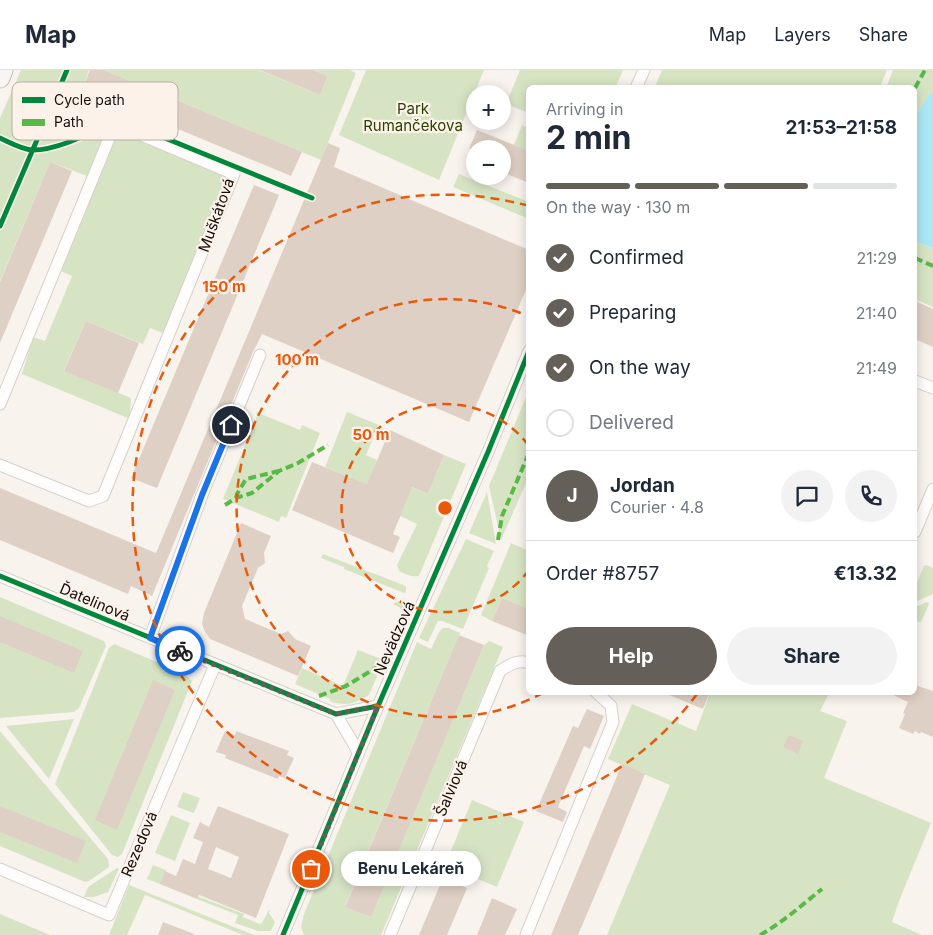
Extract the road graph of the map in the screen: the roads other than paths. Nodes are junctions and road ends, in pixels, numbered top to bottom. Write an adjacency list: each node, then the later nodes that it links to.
1 (3, 70): 3 (main road)
2 (644, 70): 4 (street)
3 (0, 78)
4 (637, 85)
5 (108, 140): 11 (street, Muškátová)
6 (153, 140): 12 (street, Muškátová)
7 (260, 355): 16 (street)
8 (526, 358): 20 (street, Nevädzová)
9 (917, 382): 10 (street)
10 (933, 388)
11 (0, 404)
12 (0, 464)
13 (933, 489): 14 (street)
14 (917, 527)
15 (0, 576): 16 (street, Ďatelinová)
16 (150, 638): 18 (street, Ďatelinová)
17 (526, 662): 25 (street, Šalviová)
18 (215, 665): 21 (street, Ďatelinová); 23 (street, Rezedová)
19 (599, 695): 26 (street)
20 (378, 706): 21 (street); 22 (street, Nevädzová)
21 (336, 714): 22 (street)
22 (358, 756): 24 (street, Nevädzová)
23 (0, 869)
24 (283, 935)
25 (390, 935)
26 (526, 935)

